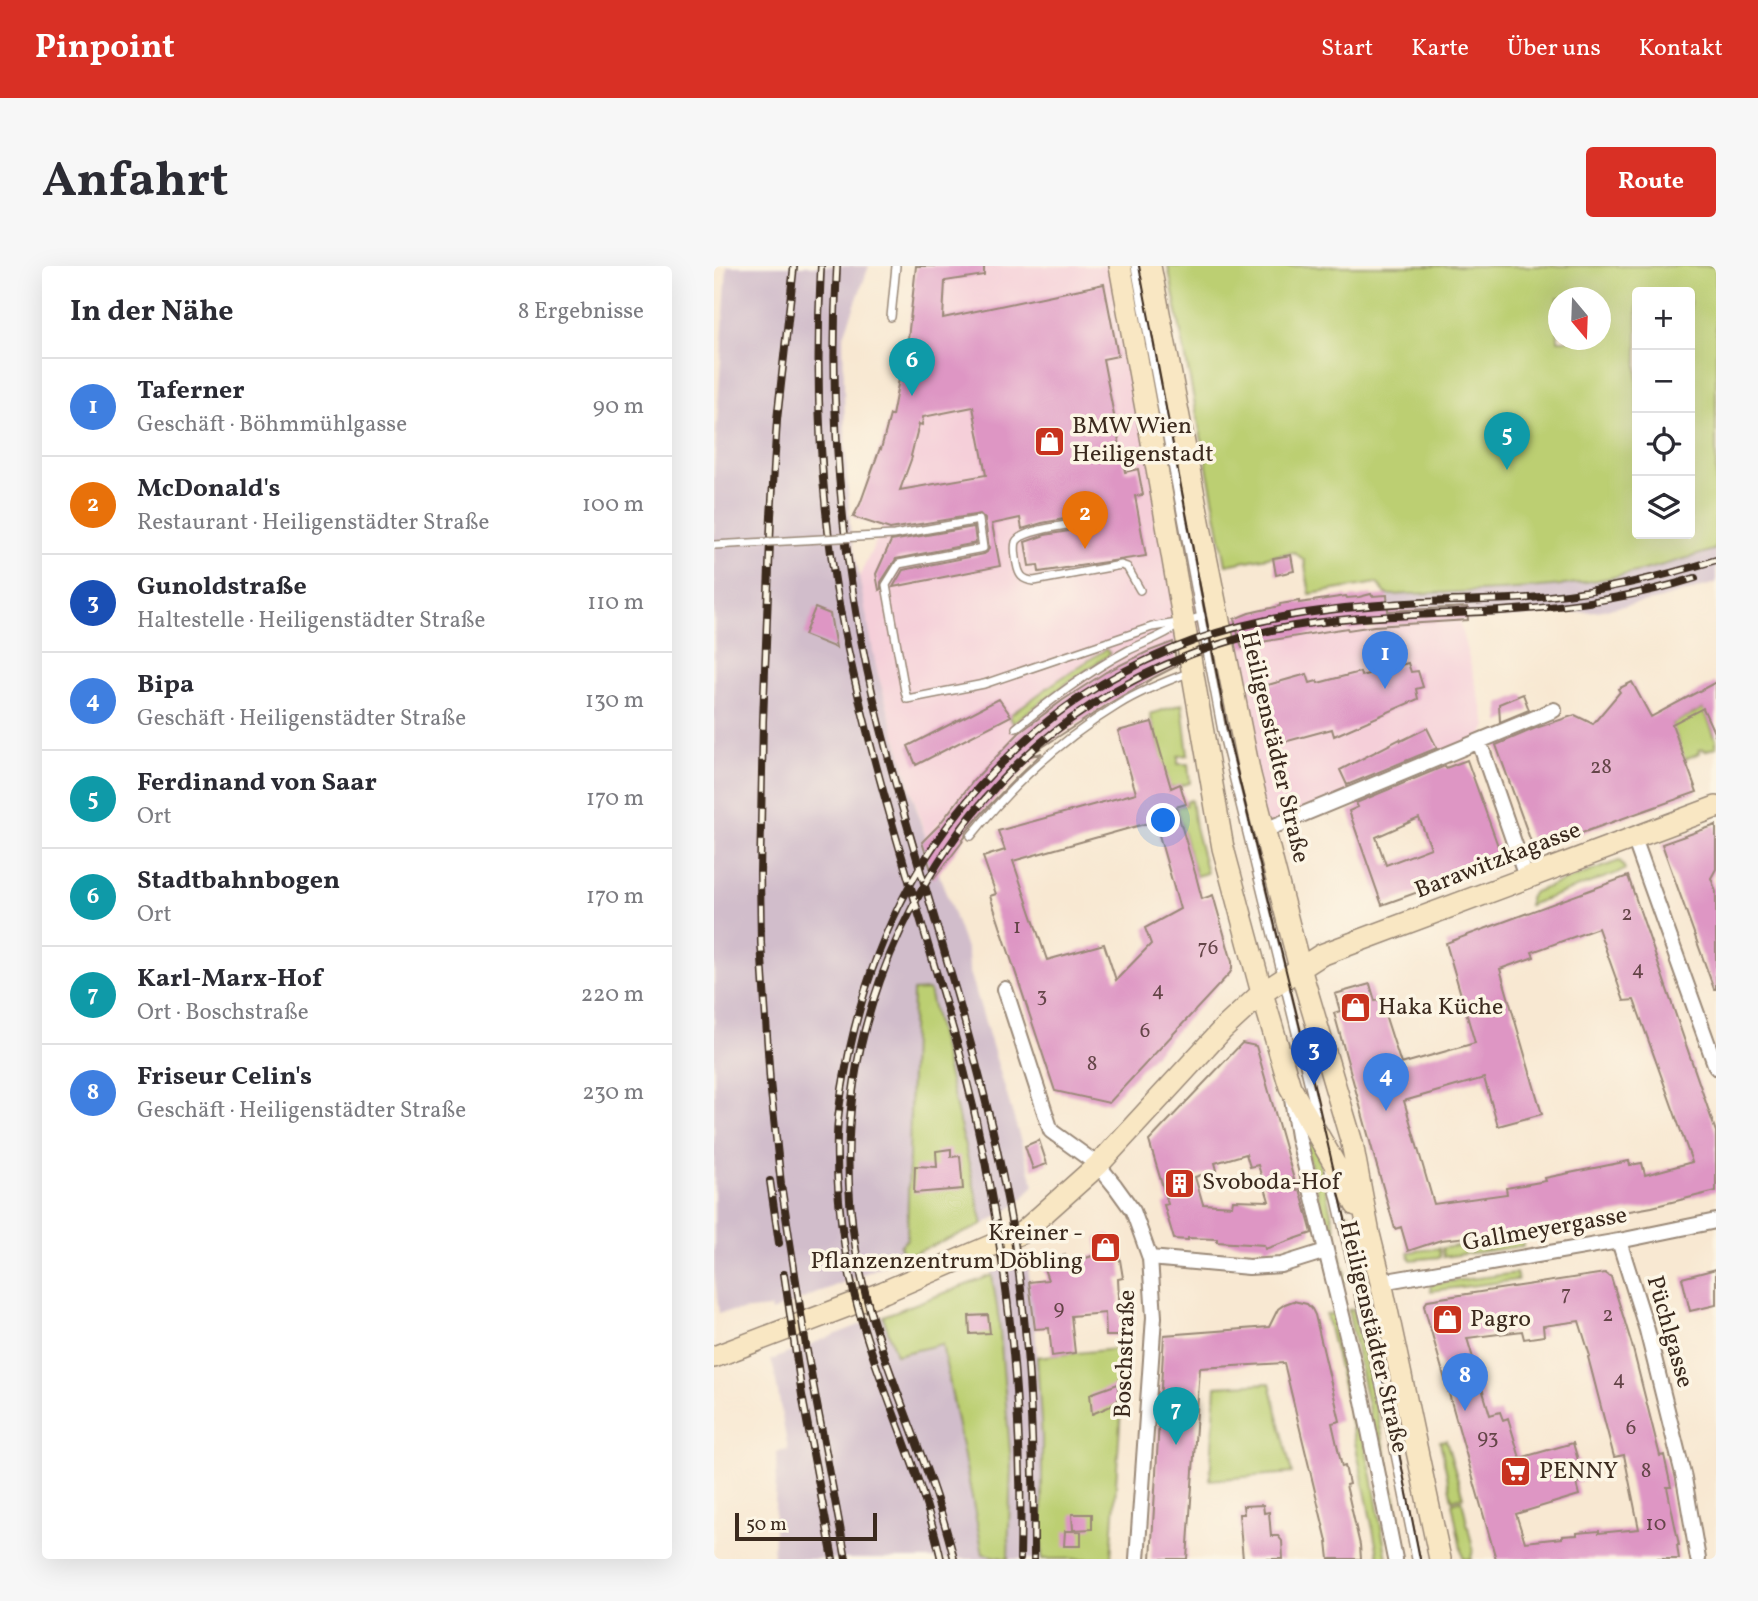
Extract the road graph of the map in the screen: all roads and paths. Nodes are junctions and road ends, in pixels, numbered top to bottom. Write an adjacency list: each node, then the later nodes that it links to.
1 (896, 266): 5 (lane)
2 (1120, 266): 9 (main road, Heiligenstädter Straße)
3 (1135, 266): 9 (lane)
4 (1150, 266): 9 (main road, Heiligenstädter Straße)
5 (891, 317)
6 (1083, 518): 8 (lane)
7 (714, 545): 9 (lane, bridge)
8 (1140, 590)
9 (1201, 617): 10 (main road, Heiligenstädter Straße); 12 (lane); 15 (main road, Heiligenstädter Straße); 19 (lane)
10 (1192, 672): 16 (lane); 21 (main road, Heiligenstädter Straße)
11 (1554, 710): 13 (street)
12 (1016, 728)
13 (1479, 741): 15 (street); 18 (street)
14 (1716, 807): 17 (main road, Barawitzkagasse)
15 (1265, 830): 19 (main road, Heiligenstädter Straße)
16 (971, 836)
17 (1634, 838): 18 (main road, Barawitzkagasse); 22 (street)
18 (1526, 877): 19 (main road, Barawitzkagasse)
19 (1292, 974): 21 (main road, Barawitzkagasse); 24 (lane); 27 (main road, Heiligenstädter Straße)
20 (1005, 989): 25 (street, Boschstraße)
21 (1262, 993): 23 (main road, Heiligenstädter Straße); 25 (main road, Barawitzkagasse)
22 (1716, 1067)
23 (1290, 1087): 24 (main road, Heiligenstädter Straße); 29 (street, Heiligenstädter Straße)
24 (1323, 1143): 27 (main road, Heiligenstädter Straße); 35 (lane)
25 (1098, 1165): 30 (street, Boschstraße); 32 (main road, Barawitzkagasse)
26 (1716, 1221): 28 (street, Gallmeyergasse)
27 (1369, 1234): 31 (main road, Heiligenstädter Straße)
28 (1619, 1241): 31 (street, Gallmeyergasse); 37 (street, Püchlgasse)
29 (1326, 1251): 30 (street); 34 (street, Heiligenstädter Straße)
30 (1150, 1258): 33 (street, Boschstraße)
31 (1381, 1282): 36 (main road, Heiligenstädter Straße)
32 (714, 1357)
33 (1137, 1559)
34 (1395, 1559)
35 (1416, 1559)
36 (1440, 1559)
37 (1698, 1559)

